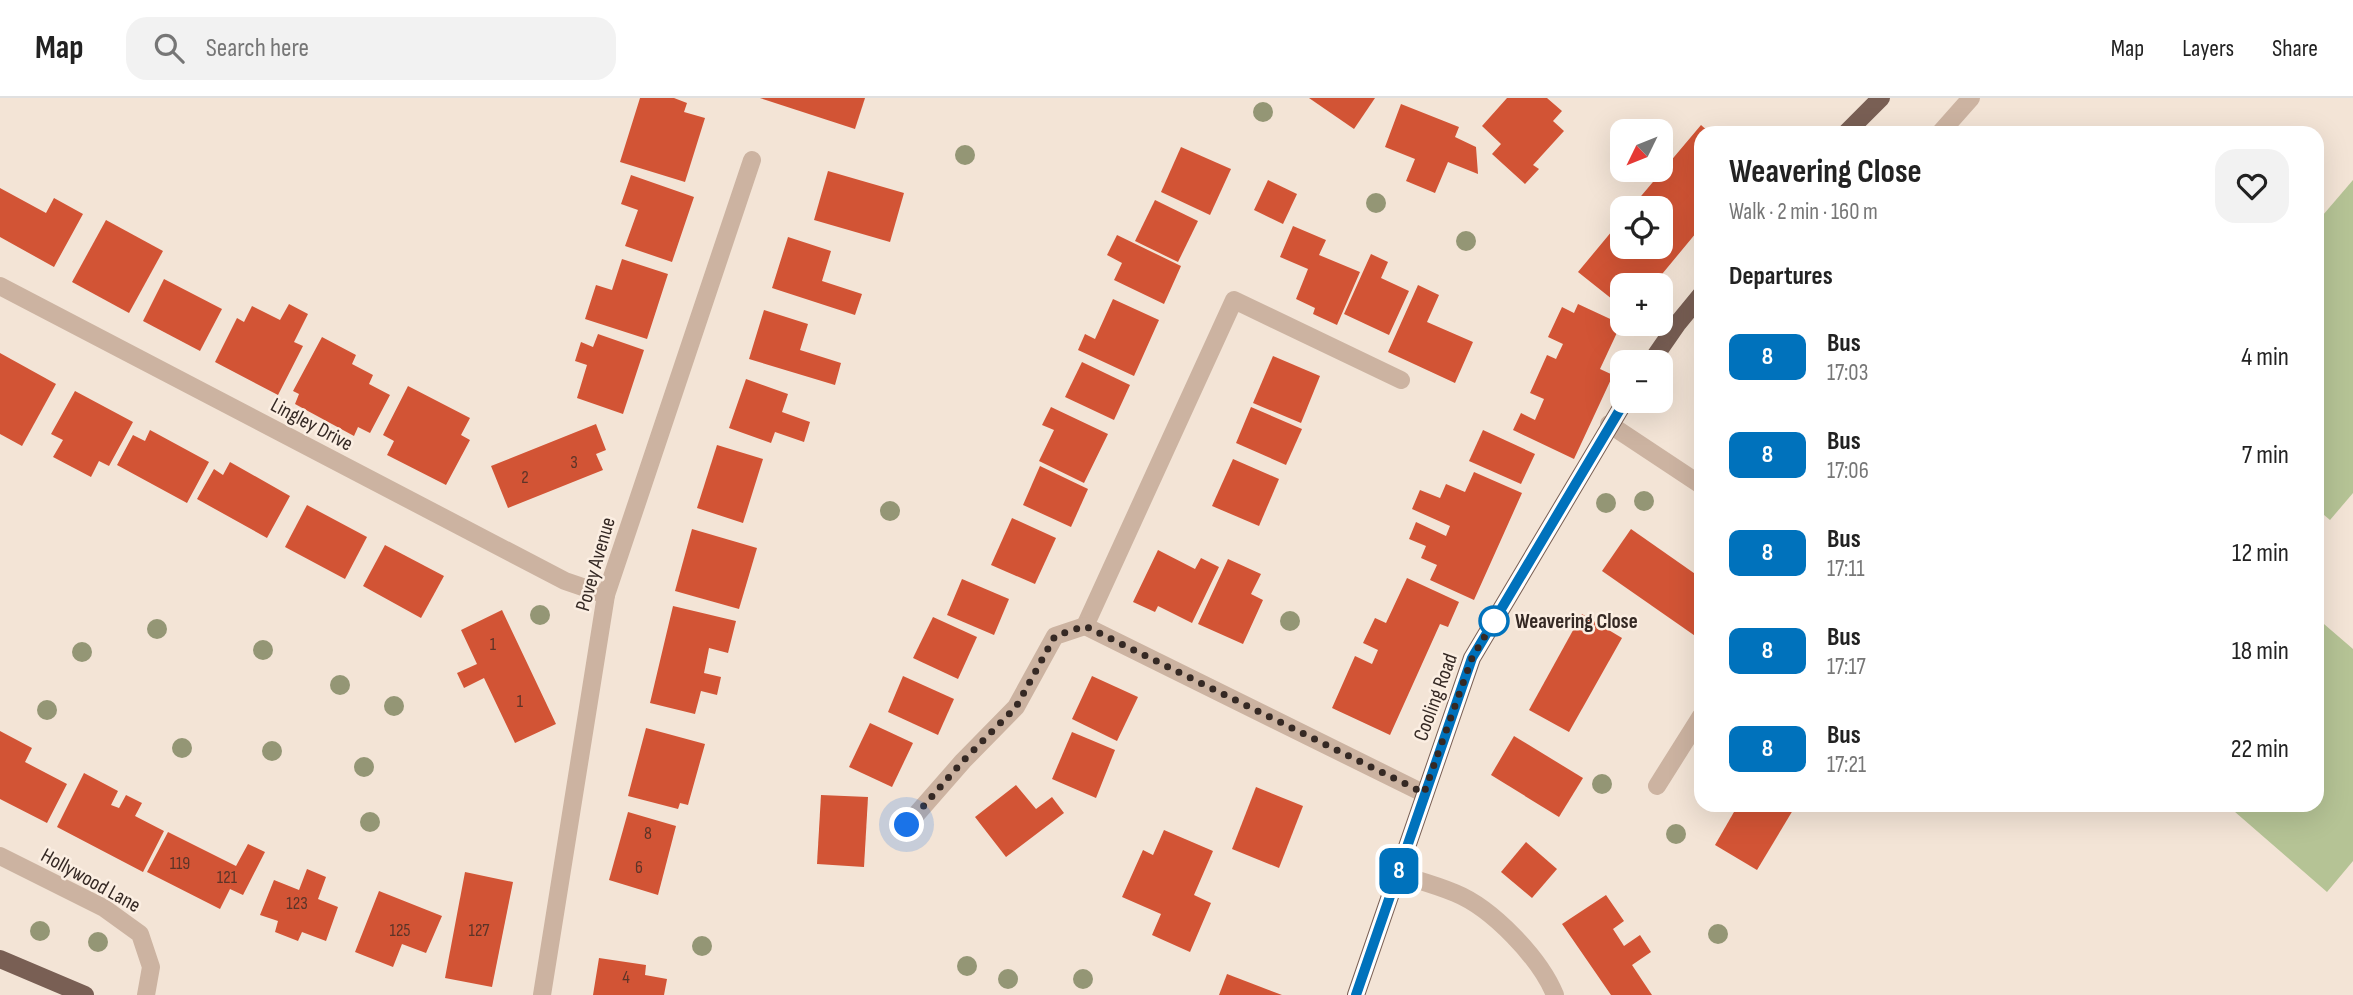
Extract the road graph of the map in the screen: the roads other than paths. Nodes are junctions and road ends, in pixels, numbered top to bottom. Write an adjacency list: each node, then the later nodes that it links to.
1 (1881, 98): 3 (main road)
2 (1971, 98): 4 (street)
3 (1857, 126)
4 (1946, 126)
5 (752, 160): 13 (street, Povey Avenue)
6 (0, 286): 13 (street, Lingley Drive)
7 (1694, 304): 8 (main road)
8 (1659, 350)
9 (1401, 380): 14 (street)
10 (1617, 413): 11 (main road, Cooling Road)
11 (1609, 424): 12 (street); 17 (main road, Cooling Road)
12 (1694, 480)
13 (606, 595): 24 (street, Povey Avenue)
14 (1085, 626): 17 (street); 18 (street)
15 (1694, 727): 16 (street)
16 (1657, 786)
17 (1424, 793): 20 (main road, Cooling Road)
18 (907, 825)
19 (0, 856): 23 (street, Hollywood Lane)
20 (1398, 874): 25 (main road, Cooling Road); 26 (street)
21 (0, 960): 22 (main road)
22 (81, 994)
23 (146, 995)
24 (542, 995)
25 (1356, 995)
26 (1555, 995)

